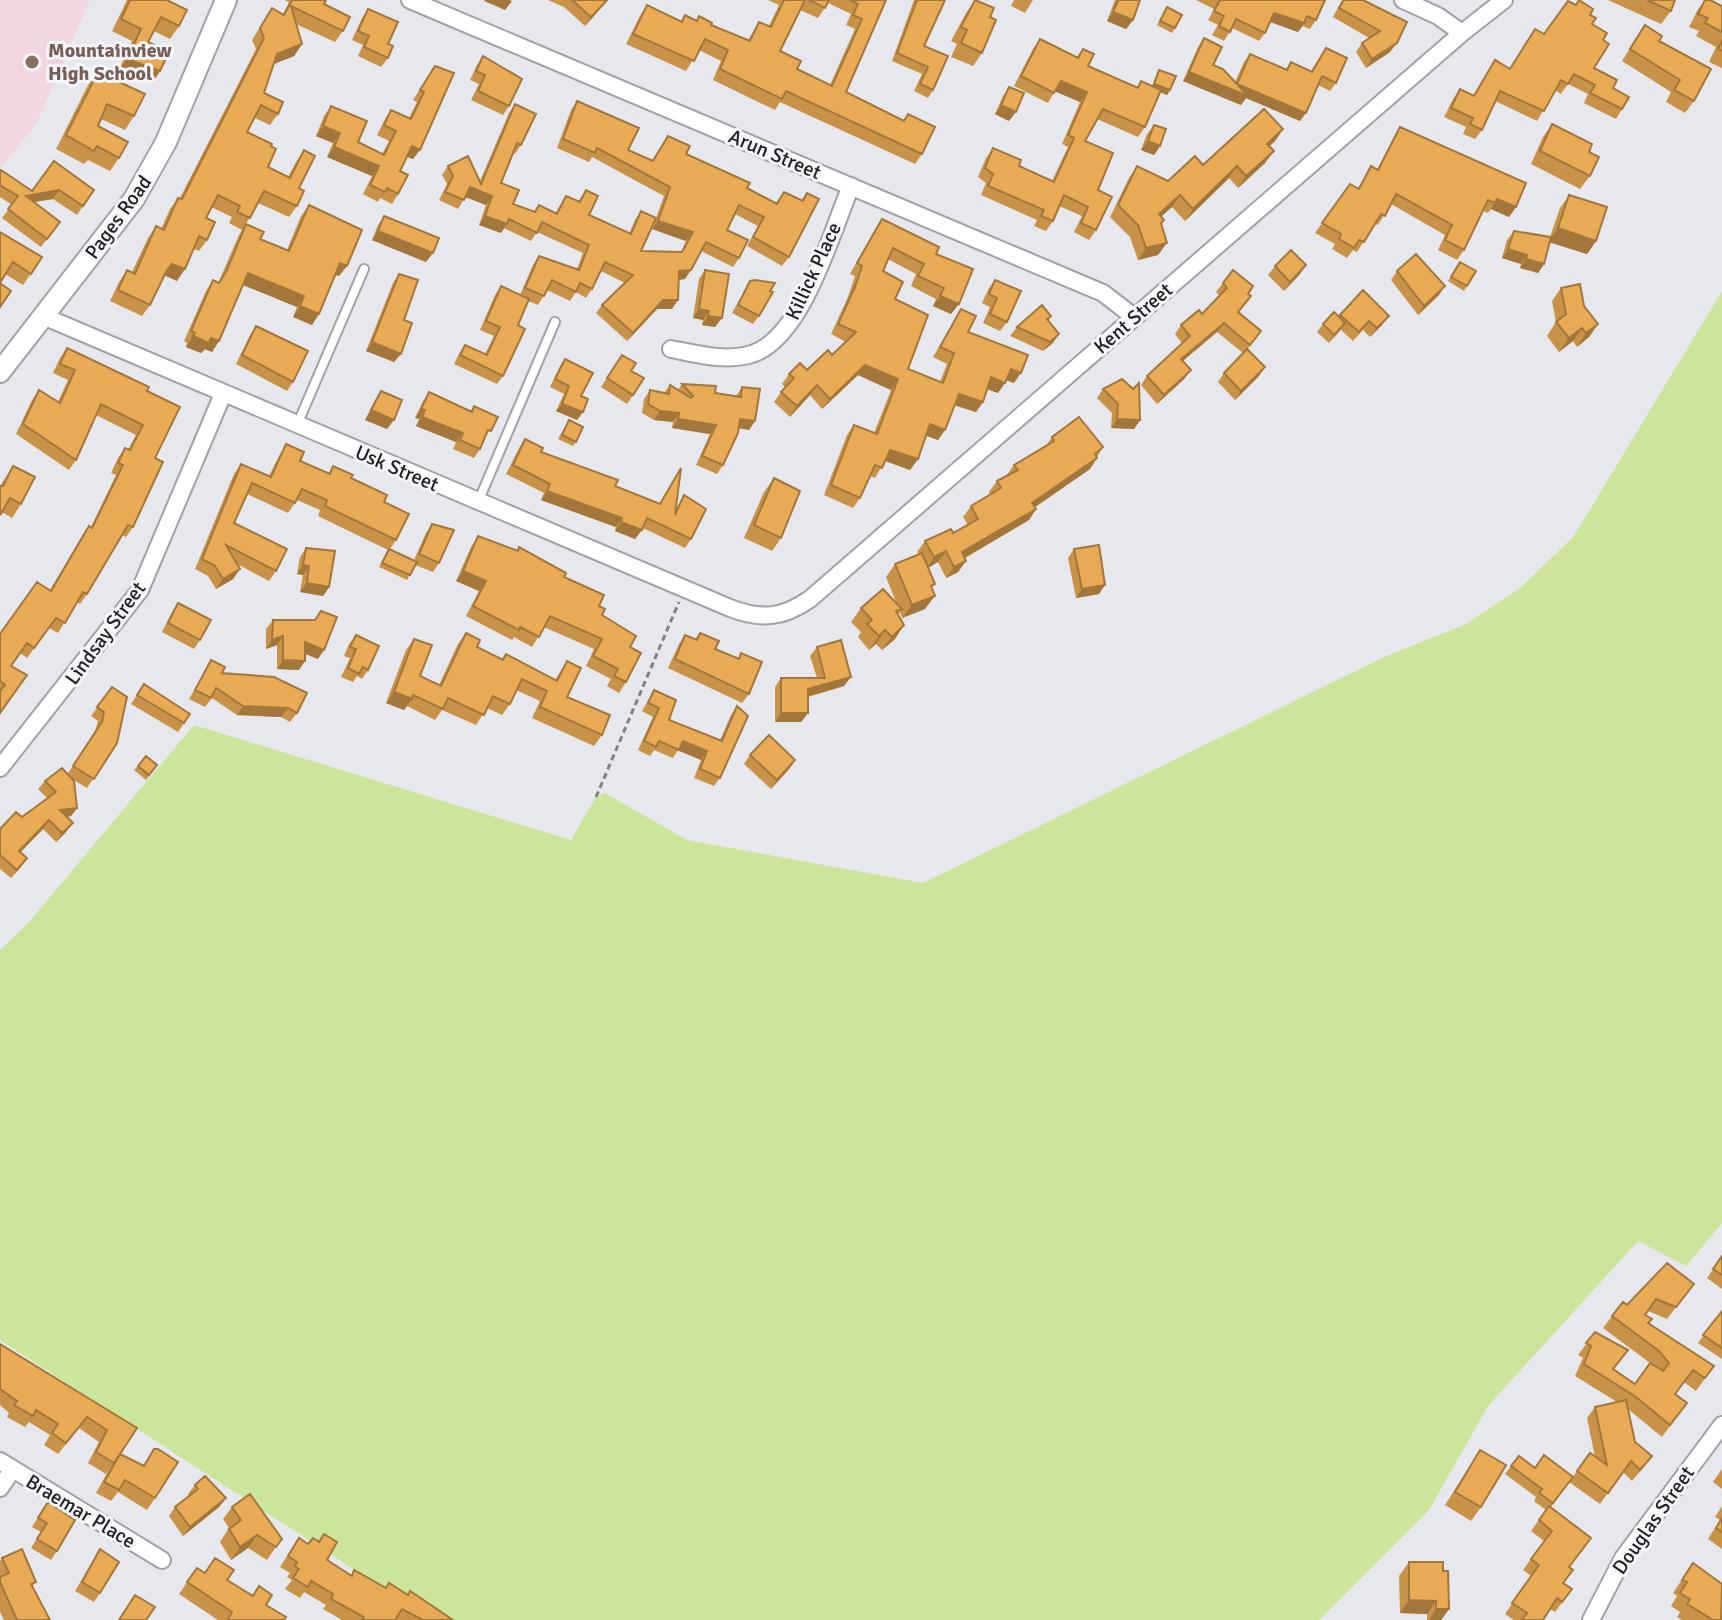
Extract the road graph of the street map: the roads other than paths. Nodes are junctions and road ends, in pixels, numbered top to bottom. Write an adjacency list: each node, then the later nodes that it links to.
1 (226, 0): 8 (street, Pages Road)
2 (410, 0): 6 (street, Arun Street)
3 (1403, 0): 5 (street)
4 (1504, 0): 5 (street, Kent Street)
5 (1462, 33): 9 (street, Kent Street)
6 (851, 186): 9 (street, Arun Street); 11 (street, Killick Place)
7 (364, 269): 14 (lane)
8 (43, 316): 12 (street, Pages Road); 13 (street, Usk Street)
9 (1134, 317): 16 (street, Kent Street)
10 (555, 322): 15 (lane)
11 (671, 349)
12 (0, 372)
13 (223, 394): 14 (street, Usk Street); 17 (street, Lindsay Street)
14 (297, 425): 15 (street, Usk Street)
15 (478, 502): 16 (street, Usk Street)
16 (754, 615)
17 (0, 768)
18 (1722, 1425): 22 (street, Douglas Street)
19 (6, 1465): 20 (street); 21 (street, Braemar Place)
20 (0, 1488)
21 (162, 1560)
22 (1591, 1620)

